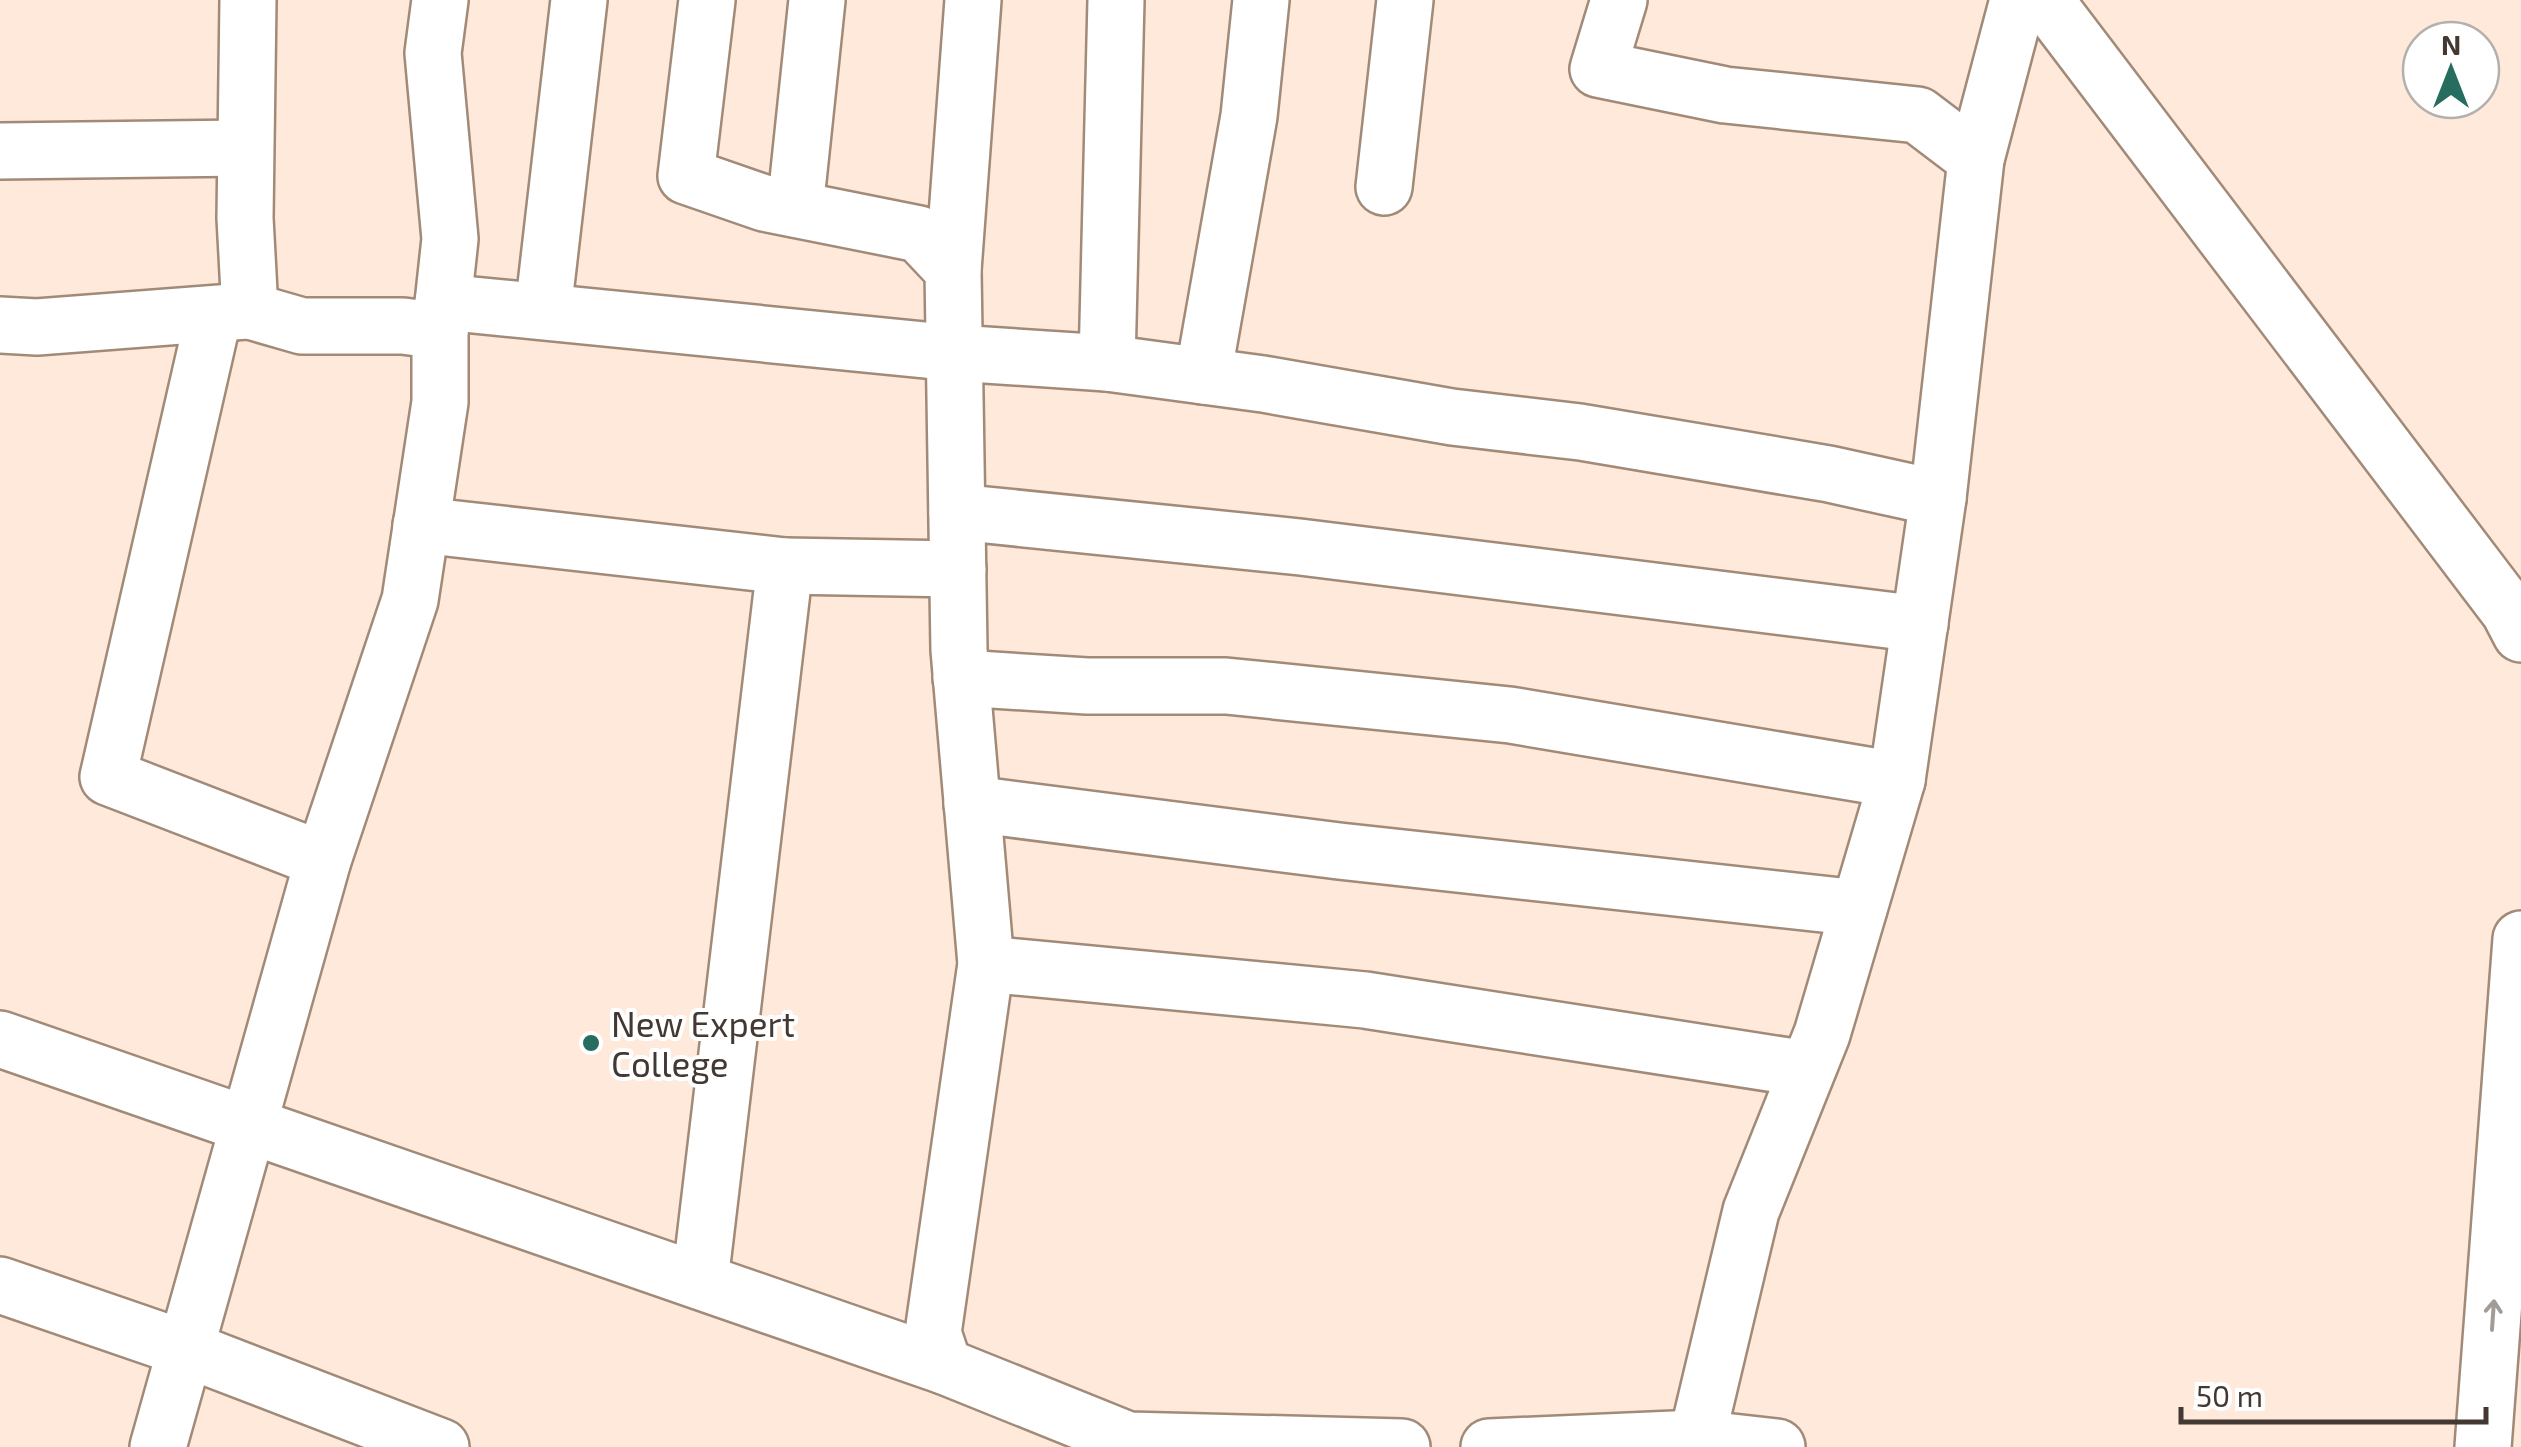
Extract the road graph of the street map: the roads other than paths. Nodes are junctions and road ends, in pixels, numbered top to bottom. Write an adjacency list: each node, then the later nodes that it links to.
1 (248, 0): 13 (street)
2 (440, 0): 21 (street)
3 (579, 0): 19 (street)
4 (708, 0): 17 (street)
5 (817, 0): 17 (street)
6 (973, 0): 18 (street)
7 (1116, 0): 24 (street)
8 (1261, 0): 25 (street)
9 (1405, 0): 16 (street)
10 (1619, 0): 15 (street)
11 (2018, 0): 15 (street)
12 (2046, 0): 32 (street)
13 (245, 148): 14 (street); 20 (street)
14 (0, 150)
15 (1976, 159): 26 (street)
16 (1384, 187)
17 (794, 209): 18 (street)
18 (952, 270): 23 (street)
19 (543, 311): 21 (street); 23 (street)
20 (232, 312): 21 (street); 22 (street); 36 (street)
21 (441, 316): 28 (street)
22 (0, 325)
23 (954, 353): 24 (street); 27 (street)
24 (1107, 363): 25 (street)
25 (1203, 376): 26 (street)
26 (1938, 498): 31 (street)
27 (956, 512): 30 (street); 31 (street)
28 (421, 525): 29 (street); 36 (street)
29 (785, 566): 30 (street); 43 (street)
30 (958, 569): 33 (street)
31 (1920, 624): 34 (street)
32 (2521, 634)
33 (961, 678): 34 (street); 35 (street)
34 (1896, 780): 37 (street)
35 (972, 804): 37 (street); 39 (street)
36 (323, 860): 42 (street)
37 (1859, 908): 41 (street)
38 (2521, 939): 54 (street, one-way to 38)
39 (986, 964): 41 (street); 46 (street)
40 (0, 1038): 42 (street)
41 (1807, 1069): 48 (street)
42 (249, 1124): 43 (street); 45 (street)
43 (700, 1281): 46 (street)
44 (0, 1285): 45 (street)
45 (186, 1350): 49 (street); 50 (street)
46 (944, 1366): 47 (street)
47 (1044, 1426): 51 (street)
48 (1697, 1438): 52 (street); 53 (street)
49 (158, 1447)
50 (441, 1447)
51 (1402, 1447)
52 (1490, 1447)
53 (1777, 1447)
54 (2483, 1447)

